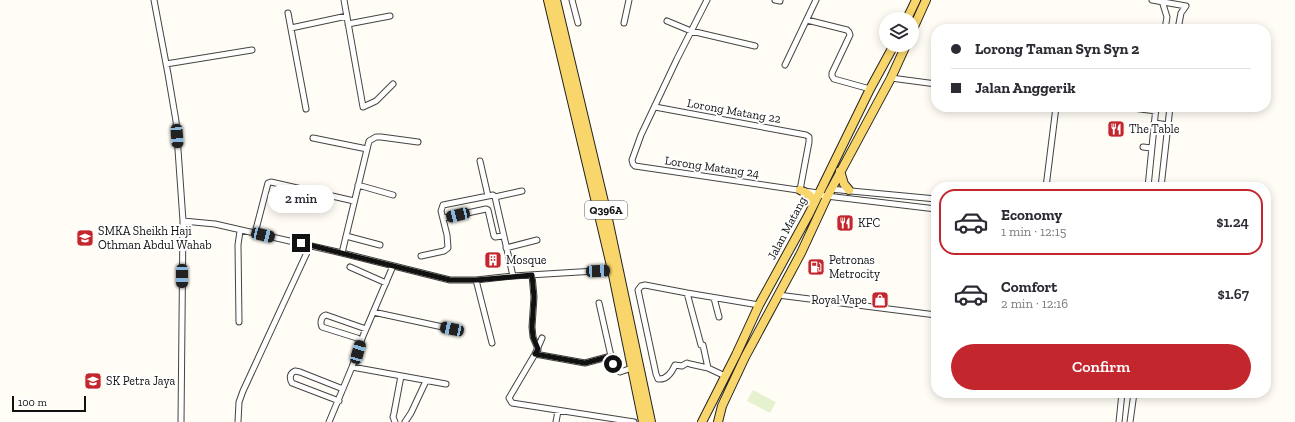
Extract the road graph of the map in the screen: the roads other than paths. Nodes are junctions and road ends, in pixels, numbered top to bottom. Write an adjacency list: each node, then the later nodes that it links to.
1 (154, 0): 31 (street)
2 (344, 0): 15 (street)
3 (548, 0): 84 (main road)
4 (556, 0): 126 (main road, Q396A)
5 (572, 0): 20 (street)
6 (630, 0): 21 (street)
7 (707, 0): 26 (street)
8 (816, 0): 18 (street)
9 (916, 0): 13 (main road)
10 (926, 0): 17 (main road)
11 (1152, 0): 12 (street)
12 (1162, 1): 23 (street); 24 (street)
13 (910, 12)
14 (288, 13): 25 (street)
15 (347, 16): 22 (street); 25 (street)
16 (390, 16): 22 (street)
17 (919, 16)
18 (807, 20): 32 (street); 36 (street)
19 (667, 21): 26 (street)
20 (578, 23)
21 (624, 23)
22 (348, 24): 35 (street)
23 (1166, 24)
24 (1179, 24)
25 (291, 28): 38 (street)
26 (691, 31): 27 (street); 37 (street)
27 (755, 46)
28 (252, 50): 31 (street)
29 (890, 52): 36 (main road, Jalan Matang)
30 (903, 52): 33 (main road, Jalan Matang)
31 (166, 64): 71 (street)
32 (785, 66)
33 (891, 78): 34 (street); 50 (main road, Jalan Matang)
34 (931, 83)
35 (393, 84)
36 (870, 89): 59 (main road, Jalan Matang)
37 (655, 107): 56 (street, Lorong Matang 22); 56 (street, Lorong Matang 24)
38 (306, 109)
39 (1055, 112): 51 (street)
40 (1156, 112): 42 (street)
41 (1170, 112): 43 (street)
42 (1154, 123): 43 (street); 47 (street)
43 (1169, 124): 53 (street)
44 (313, 138): 48 (street)
45 (418, 142): 48 (street)
46 (1143, 147): 47 (street)
47 (1151, 148): 52 (street)
48 (367, 149): 54 (street)
49 (480, 161): 61 (street)
50 (840, 171): 55 (main road, Jalan Matang); 57 (main road)
51 (1047, 182)
52 (1148, 182)
53 (1162, 182)
54 (358, 185): 60 (street); 66 (street)
55 (831, 189): 57 (street); 59 (street); 64 (main road, Jalan Matang)
56 (800, 190): 59 (street, Lorong Matang 24); 68 (main road)
57 (849, 190): 62 (street)
58 (522, 191): 63 (street)
59 (819, 192): 64 (street); 68 (main road, Jalan Matang)
60 (393, 195)
61 (488, 196): 63 (street); 70 (street)
62 (902, 196): 65 (street); 67 (street)
63 (495, 197): 75 (street)
64 (826, 197): 67 (street); 90 (main road, Jalan Matang)
65 (931, 199)
66 (354, 201): 73 (street); 74 (street)
67 (900, 204): 69 (street)
68 (813, 205): 93 (main road, Jalan Matang)
69 (931, 207)
70 (444, 218): 75 (street); 81 (street)
71 (183, 221): 72 (street); 118 (street)
72 (240, 230): 73 (street); 97 (street)
73 (255, 233): 78 (street)
74 (346, 236): 77 (street); 80 (street)
75 (504, 236): 79 (street)
76 (537, 240): 79 (street)
77 (380, 245)
78 (310, 246): 80 (street); 119 (street)
79 (506, 248): 86 (street)
80 (342, 253): 82 (street)
81 (421, 256)
82 (393, 266): 87 (street); 88 (street)
83 (350, 267): 88 (street)
84 (612, 270): 85 (street); 106 (main road)
85 (532, 275): 86 (street); 103 (street)
86 (513, 276): 87 (street)
87 (476, 280): 102 (street)
88 (386, 283): 94 (street)
89 (687, 293): 91 (street); 107 (street); 107 (street)
90 (778, 295): 95 (street); 128 (main road, Jalan Matang)
91 (714, 298): 93 (street); 96 (street)
92 (599, 303): 104 (street)
93 (759, 304): 109 (main road, Jalan Matang)
94 (373, 312): 98 (street); 99 (street)
95 (931, 314)
96 (719, 317)
97 (239, 322)
98 (366, 329): 101 (street); 101 (street)
99 (452, 329)
100 (542, 338): 103 (street)
101 (361, 340): 105 (street)
102 (492, 343)
103 (537, 351): 104 (street); 116 (street)
104 (611, 356): 106 (street)
105 (352, 367): 108 (street); 112 (street)
106 (632, 368): 125 (main road)
107 (708, 368): 109 (street)
108 (401, 376): 110 (street); 121 (street)
109 (726, 376): 127 (main road, Jalan Matang)
110 (426, 381): 111 (street); 122 (street)
111 (446, 384)
112 (343, 389): 115 (street); 115 (street)
113 (1121, 398): 129 (street)
114 (1133, 398): 130 (street)
115 (339, 401): 120 (street)
116 (558, 411): 117 (street); 123 (street)
117 (609, 420): 124 (street)
118 (181, 422)
119 (238, 422)
120 (329, 422)
121 (395, 422)
122 (405, 422)
123 (556, 422)
124 (634, 422)
125 (643, 422)
126 (651, 422)
127 (702, 422)
128 (718, 422)
129 (1119, 422)
130 (1130, 422)

